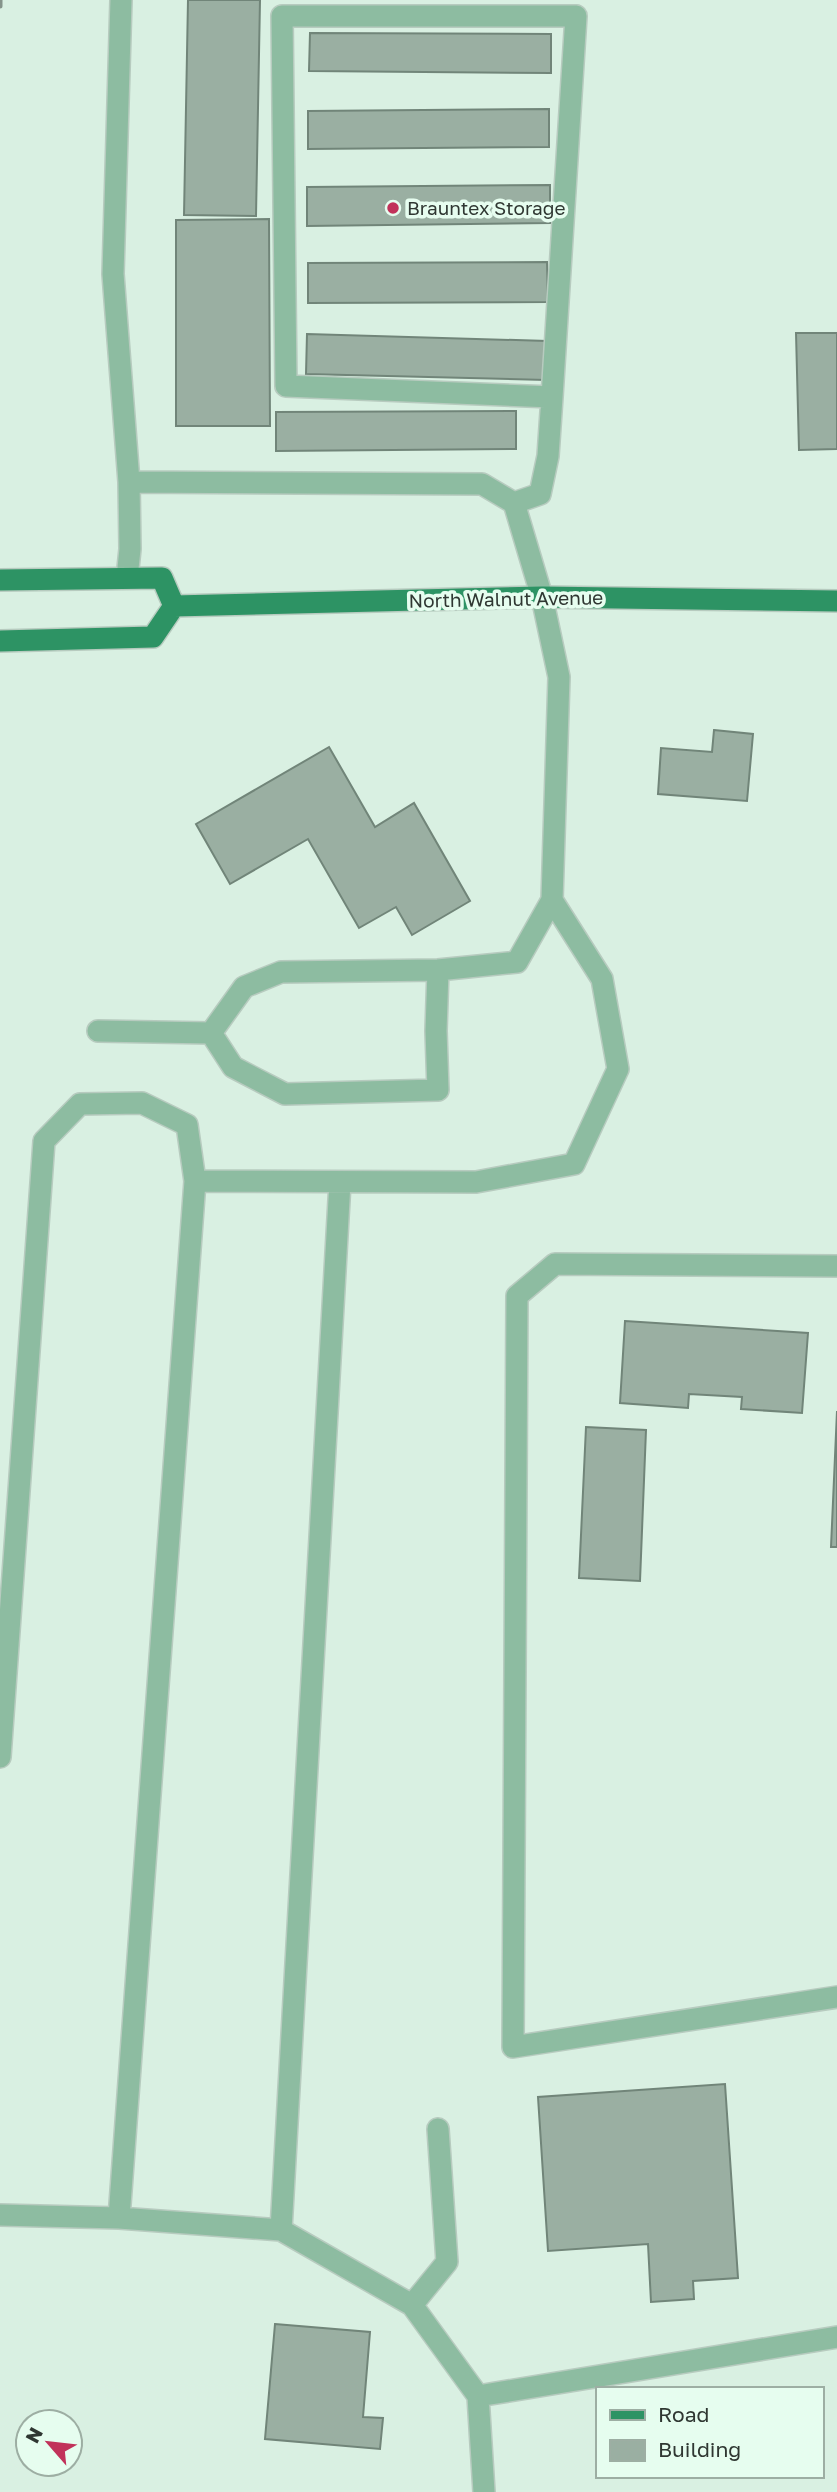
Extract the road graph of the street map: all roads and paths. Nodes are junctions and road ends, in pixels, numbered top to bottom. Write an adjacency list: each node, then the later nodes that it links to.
1 (121, 0): 3 (lane)
2 (552, 397): 2 (lane); 4 (lane)
3 (129, 482): 4 (lane); 5 (lane)
4 (514, 503): 7 (lane)
5 (127, 578): 6 (main road); 9 (main road)
6 (0, 580)
7 (542, 597): 8 (main road, North Walnut Avenue); 9 (main road, North Walnut Avenue); 11 (lane)
8 (837, 601)
9 (174, 606): 10 (main road)
10 (0, 641)
11 (552, 900): 12 (lane); 16 (lane)
12 (438, 970): 14 (lane); 14 (lane)
13 (98, 1031): 14 (lane)
14 (211, 1033)
15 (195, 1181): 16 (lane); 18 (lane); 22 (lane)
16 (340, 1182): 23 (lane)
17 (837, 1266): 19 (lane)
18 (0, 1757)
19 (837, 1997)
20 (438, 2129): 24 (lane)
21 (0, 2215): 22 (lane)
22 (119, 2218): 23 (lane)
23 (281, 2230): 24 (lane)
24 (412, 2305): 26 (lane)
25 (837, 2337): 26 (lane)
26 (478, 2396): 27 (lane)
27 (484, 2492)

